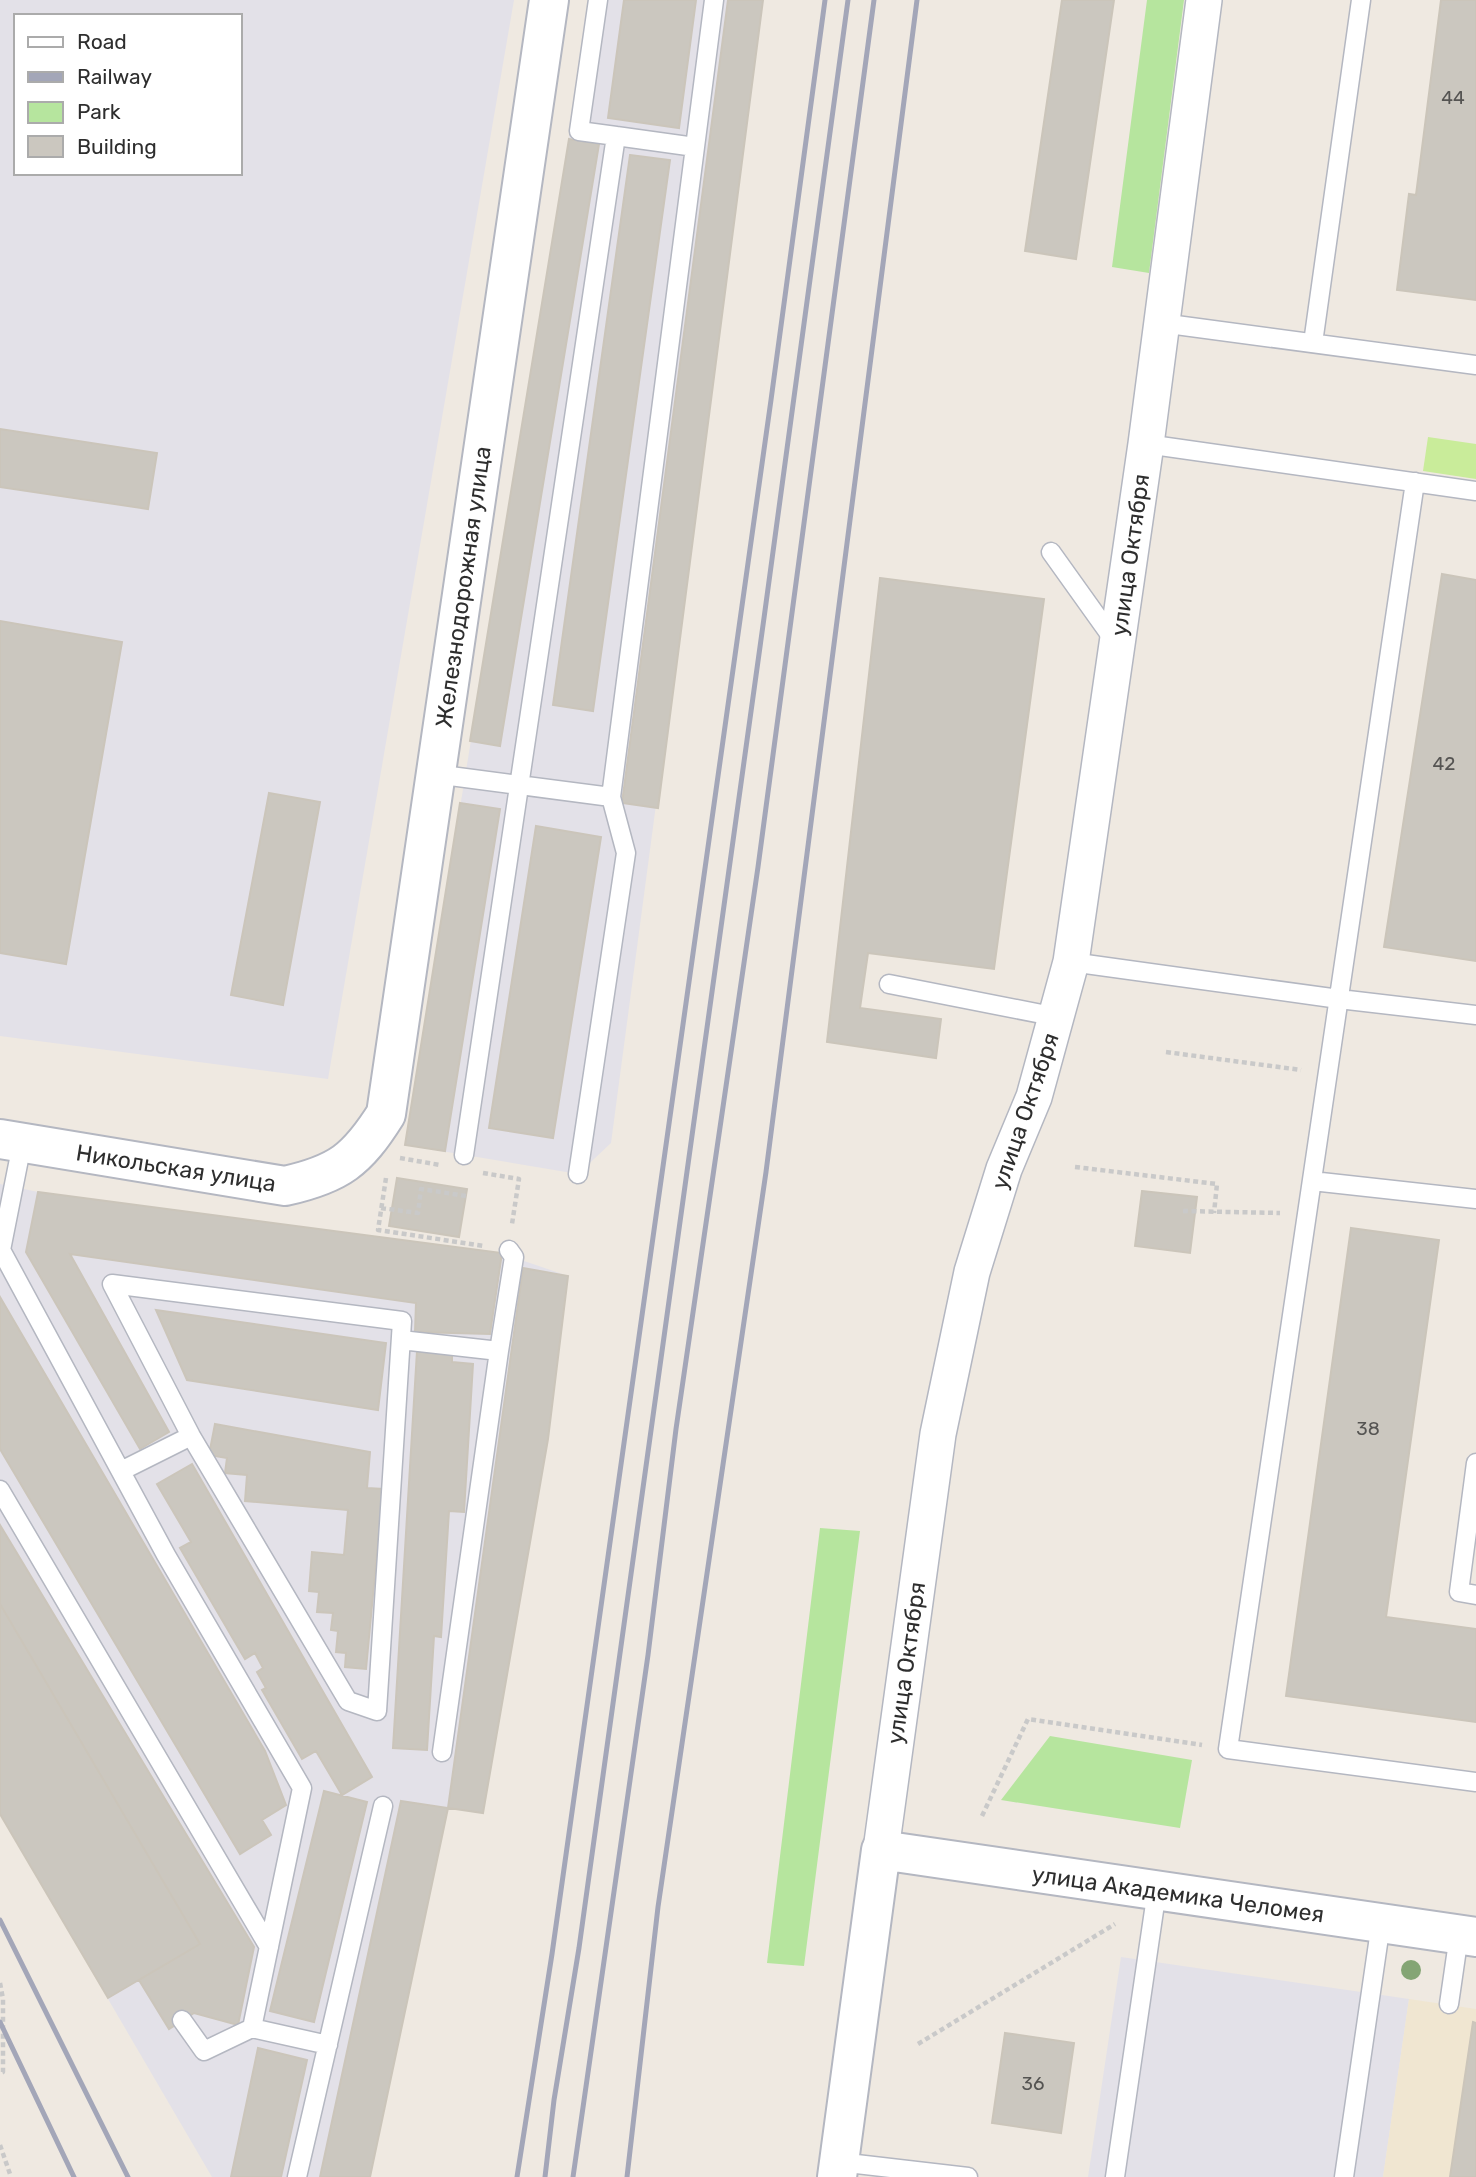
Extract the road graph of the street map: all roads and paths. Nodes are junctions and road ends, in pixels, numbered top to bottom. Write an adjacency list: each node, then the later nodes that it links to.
1 (549, 0): 16 (street, Железнодорожная улица)
2 (598, 0): 6 (lane)
3 (714, 0): 7 (lane)
4 (1204, 0): 8 (street, улица Октября)
5 (1361, 0): 9 (lane)
6 (616, 136): 7 (lane); 17 (lane)
7 (695, 147): 18 (lane)
8 (1161, 323): 9 (lane); 11 (street, улица Октября)
9 (1313, 343): 10 (lane)
10 (1476, 365)
11 (1146, 444): 12 (lane); 15 (street, улица Октября)
12 (1415, 482): 13 (lane); 21 (lane)
13 (1476, 491)
14 (1051, 552): 15 (lane)
15 (1117, 644): 19 (street, улица Октября)
16 (435, 774): 17 (lane); 29 (street, Железнодорожная улица)
17 (520, 785): 18 (lane); 27 (lane)
18 (611, 797): 33 (lane)
19 (1071, 962): 21 (lane); 23 (street, улица Октября)
20 (889, 984): 23 (lane)
21 (1339, 999): 22 (lane); 25 (lane)
22 (1476, 1015)
23 (1057, 1017): 54 (street, улица Октября)
24 (1166, 1052): 25 (path)
25 (1328, 1073): 34 (lane)
26 (11, 1141): 29 (street, Никольская улица); 40 (lane)
27 (464, 1155)
28 (390, 1157): 30 (path)
29 (348, 1162)
30 (442, 1166)
31 (1075, 1167): 38 (path)
32 (480, 1172): 41 (path)
33 (578, 1174)
34 (1312, 1181): 36 (lane); 39 (lane)
35 (466, 1196): 41 (path)
36 (1476, 1199)
37 (1183, 1211): 38 (path)
38 (1214, 1213): 39 (path)
39 (1307, 1213): 49 (lane)
40 (4, 1218): 46 (lane)
41 (509, 1250): 43 (lane)
42 (401, 1340): 43 (lane); 44 (lane); 44 (lane)
43 (499, 1351): 50 (lane)
44 (191, 1436): 46 (lane)
45 (1476, 1463): 48 (lane)
46 (121, 1471): 59 (lane)
47 (0, 1490): 59 (lane)
48 (1476, 1595)
49 (1228, 1748): 51 (lane); 53 (path)
50 (442, 1752)
51 (1476, 1782)
52 (383, 1806): 65 (lane)
53 (982, 1816)
54 (881, 1850): 55 (street, улица Академика Челомея); 68 (street, улица Октября)
55 (1157, 1891): 57 (street, улица Академика Челомея); 72 (lane)
56 (1118, 1922): 64 (path)
57 (1381, 1923): 58 (street, улица Академика Челомея); 73 (lane)
58 (1467, 1936): 61 (lane)
59 (269, 1947): 63 (lane)
60 (0, 1983): 66 (path)
61 (1448, 2004)
62 (182, 2020): 63 (lane)
63 (252, 2028): 65 (lane)
64 (918, 2044)
65 (328, 2045): 70 (lane)
66 (0, 2073)
67 (0, 2146): 69 (path)
68 (838, 2170): 71 (lane)
69 (11, 2177)
70 (297, 2177)
71 (968, 2177)
72 (1115, 2177)
73 (1344, 2177)

